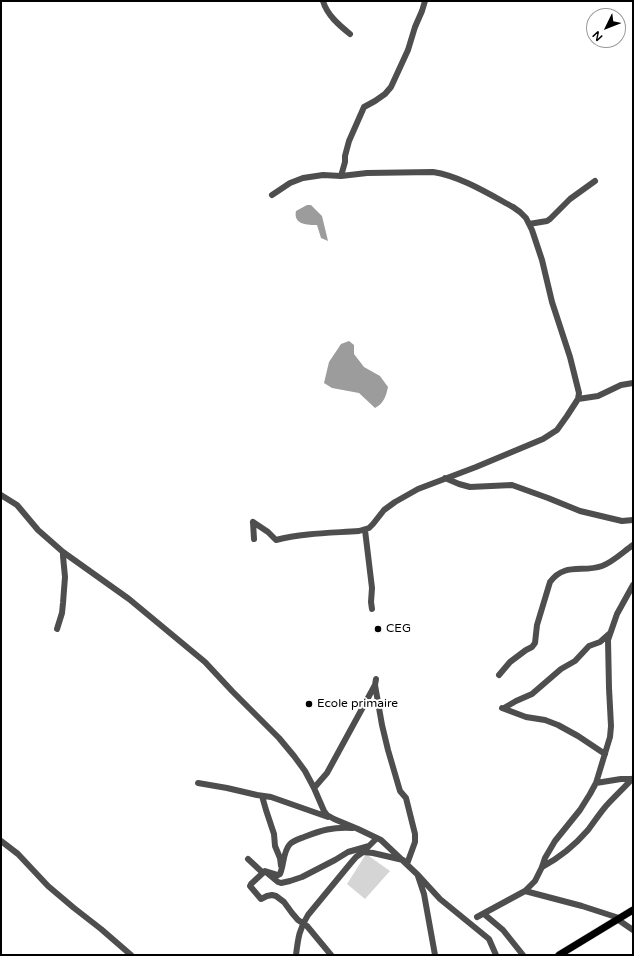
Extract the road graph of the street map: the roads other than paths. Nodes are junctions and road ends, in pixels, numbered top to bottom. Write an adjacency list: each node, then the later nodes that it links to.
1 (322, 1): 3 (street)
2 (424, 1): 4 (street)
3 (350, 34)
4 (340, 176): 6 (street); 7 (street)
5 (595, 181): 7 (street)
6 (272, 195)
7 (529, 224): 9 (street)
8 (633, 383): 9 (street)
9 (578, 399): 10 (street)
10 (445, 478): 12 (street); 13 (street)
11 (1, 495): 16 (street)
12 (633, 520)
13 (365, 530): 14 (street); 20 (street)
14 (254, 539)
15 (633, 545): 23 (street)
16 (63, 552): 21 (street); 28 (street)
17 (633, 585): 19 (street)
18 (633, 597): 19 (street)
19 (626, 599): 22 (street)
20 (372, 609)
21 (57, 629)
22 (611, 631): 24 (street); 24 (street)
23 (499, 675)
24 (605, 754): 27 (street)
25 (633, 779): 27 (street); 38 (street)
26 (198, 783): 29 (street)
27 (596, 783): 38 (street)
28 (314, 788): 30 (street); 37 (street)
29 (262, 796): 30 (street); 39 (street)
30 (334, 819): 31 (street)
31 (358, 829): 32 (street); 39 (street)
32 (377, 838): 34 (street); 37 (street)
33 (1, 841): 50 (street)
34 (370, 845): 35 (street); 40 (street)
35 (363, 852): 37 (street); 47 (street)
36 (248, 859): 40 (street)
37 (405, 862): 41 (street)
38 (542, 867): 42 (street)
39 (281, 871): 40 (street)
40 (264, 872): 47 (street)
41 (418, 875): 52 (street); 53 (street)
42 (525, 891): 44 (street); 46 (street)
43 (633, 910): 46 (main road)
44 (484, 914): 45 (street); 54 (street)
45 (477, 918)
46 (618, 918): 48 (street); 55 (main road)
47 (303, 923): 49 (street); 51 (street)
48 (633, 930)
49 (328, 954)
50 (132, 955)
51 (296, 955)
52 (435, 955)
53 (496, 955)
54 (523, 955)
55 (559, 955)

